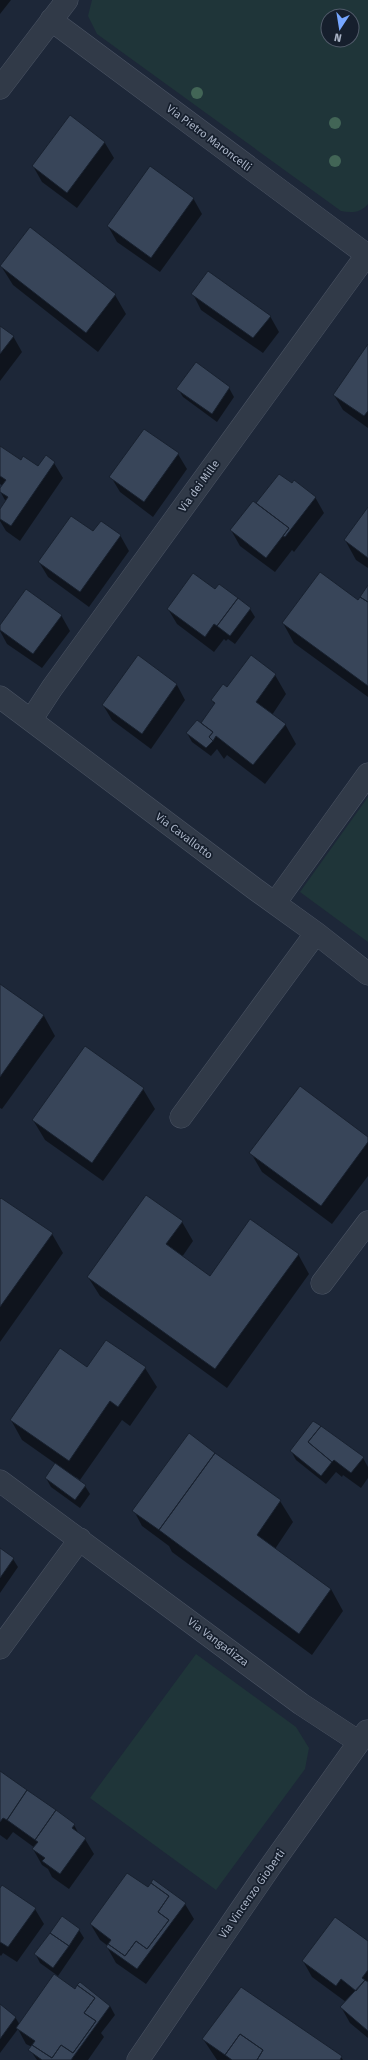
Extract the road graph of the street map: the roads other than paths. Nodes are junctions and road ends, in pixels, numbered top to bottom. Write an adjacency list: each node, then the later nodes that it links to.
1 (67, 0): 2 (street)
2 (52, 20): 3 (street); 4 (street, Via Pietro Maroncelli)
3 (0, 88)
4 (367, 254): 6 (street, Via dei Mille)
5 (0, 697): 6 (street, Via Cavallotto)
6 (31, 720): 8 (street, Via Cavallotto)
7 (368, 774): 8 (street)
8 (275, 903): 9 (street, Via Cavallotto)
9 (316, 933): 10 (street, Via Cavallotto); 11 (street)
10 (368, 974)
11 (181, 1117)
12 (368, 1222): 13 (street)
13 (322, 1283)
14 (0, 1481): 15 (street, Via Vangadizza)
15 (80, 1539): 16 (street); 17 (street, Via Vangadizza)
16 (0, 1648)
17 (364, 1736): 18 (street, Via Vincenzo Gioberti)
18 (138, 2060)

